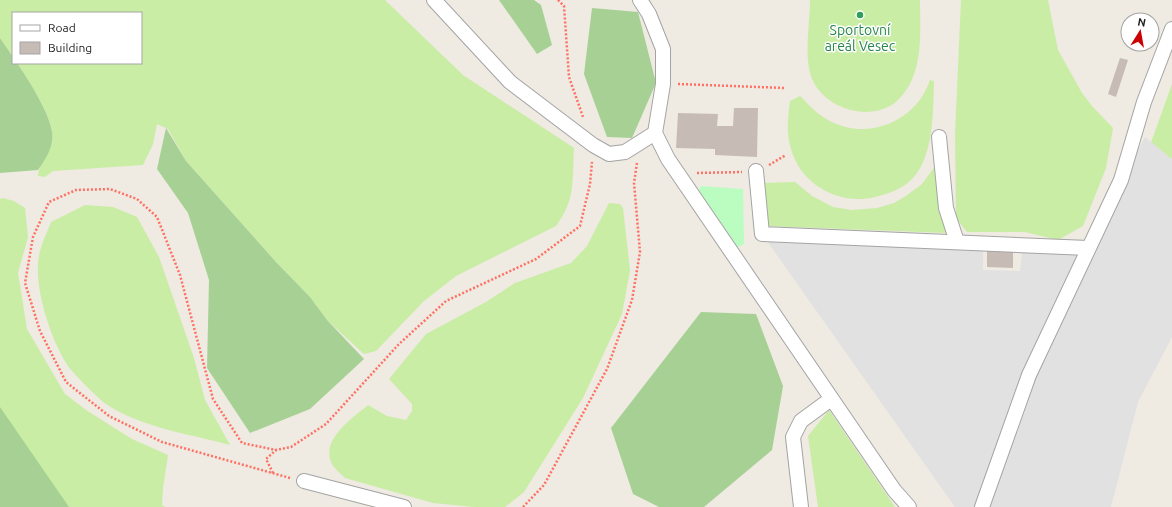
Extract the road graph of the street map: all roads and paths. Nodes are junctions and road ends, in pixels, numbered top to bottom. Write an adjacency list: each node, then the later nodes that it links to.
1 (434, 0): 10 (street)
2 (558, 0): 10 (path)
3 (640, 0): 5 (street)
4 (1172, 29): 15 (street)
5 (663, 84): 6 (path); 7 (street)
6 (785, 88)
7 (655, 133): 9 (street); 13 (street)
8 (939, 137): 14 (street)
9 (641, 141): 10 (street); 21 (path)
10 (593, 145): 17 (path)
11 (786, 155): 12 (path)
12 (756, 171): 13 (path); 14 (street)
13 (678, 174): 16 (street)
14 (957, 242): 15 (street)
15 (1088, 248): 24 (street)
16 (831, 399): 22 (street); 23 (street)
17 (276, 450): 18 (path); 18 (path)
18 (273, 474): 19 (path)
19 (304, 481): 20 (street)
20 (404, 507)
21 (523, 507)
22 (801, 507)
23 (909, 507)
24 (982, 507)

